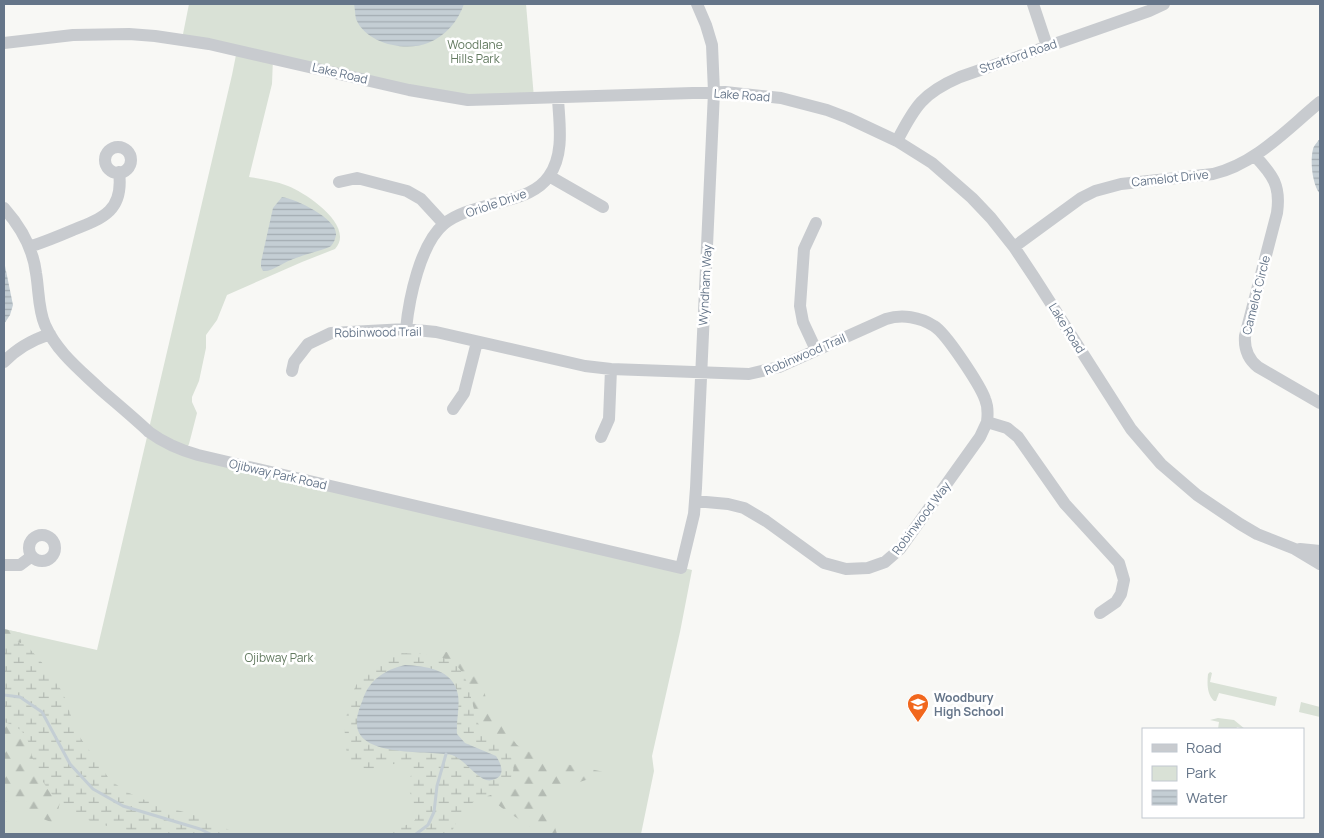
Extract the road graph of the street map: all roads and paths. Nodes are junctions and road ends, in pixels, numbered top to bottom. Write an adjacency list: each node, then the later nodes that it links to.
1 (697, 4): 6 (street, Wyndham Way)
2 (1033, 4): 5 (street)
3 (1164, 4): 5 (street, Stratford Road)
4 (4, 43): 7 (street, Lake Road)
5 (1047, 46): 9 (street, Stratford Road)
6 (714, 92): 7 (street, Lake Road); 9 (street, Lake Road); 27 (street, Wyndham Way)
7 (558, 98): 12 (street, Oriole Drive)
8 (1320, 102): 10 (street, Camelot Drive)
9 (897, 141): 19 (street, Lake Road)
10 (1255, 156): 19 (street, Camelot Drive); 28 (street, Camelot Circle)
11 (119, 172): 18 (street)
12 (549, 176): 14 (street); 16 (street, Oriole Drive)
13 (339, 182): 16 (street)
14 (603, 207)
15 (4, 208): 18 (street, Ojibway Park Road)
16 (444, 224): 20 (street, Oriole Drive)
17 (816, 224): 23 (street)
18 (29, 247): 21 (street, Ojibway Park Road)
19 (1014, 247): 33 (street, Lake Road)
20 (406, 329): 22 (street, Robinwood Trail); 25 (street, Robinwood Trail)
21 (50, 334): 24 (street); 38 (street, Ojibway Park Road)
22 (477, 342): 26 (street, Robinwood Trail); 29 (street)
23 (816, 350): 27 (street, Robinwood Trail); 30 (street, Robinwood Trail)
24 (4, 362)
25 (292, 370)
26 (611, 370): 27 (street, Robinwood Trail); 31 (street)
27 (700, 372): 32 (street, Wyndham Way)
28 (1320, 403)
29 (453, 409)
30 (987, 422): 32 (street, Robinwood Way); 39 (street)
31 (601, 437)
32 (695, 502): 38 (street, Wyndham Way)
33 (1295, 549): 34 (street, Lake Road); 36 (street, Lake Road)
34 (1320, 551)
35 (32, 556): 37 (street)
36 (1320, 564)
37 (4, 565)
38 (681, 568)
39 (1100, 613)

